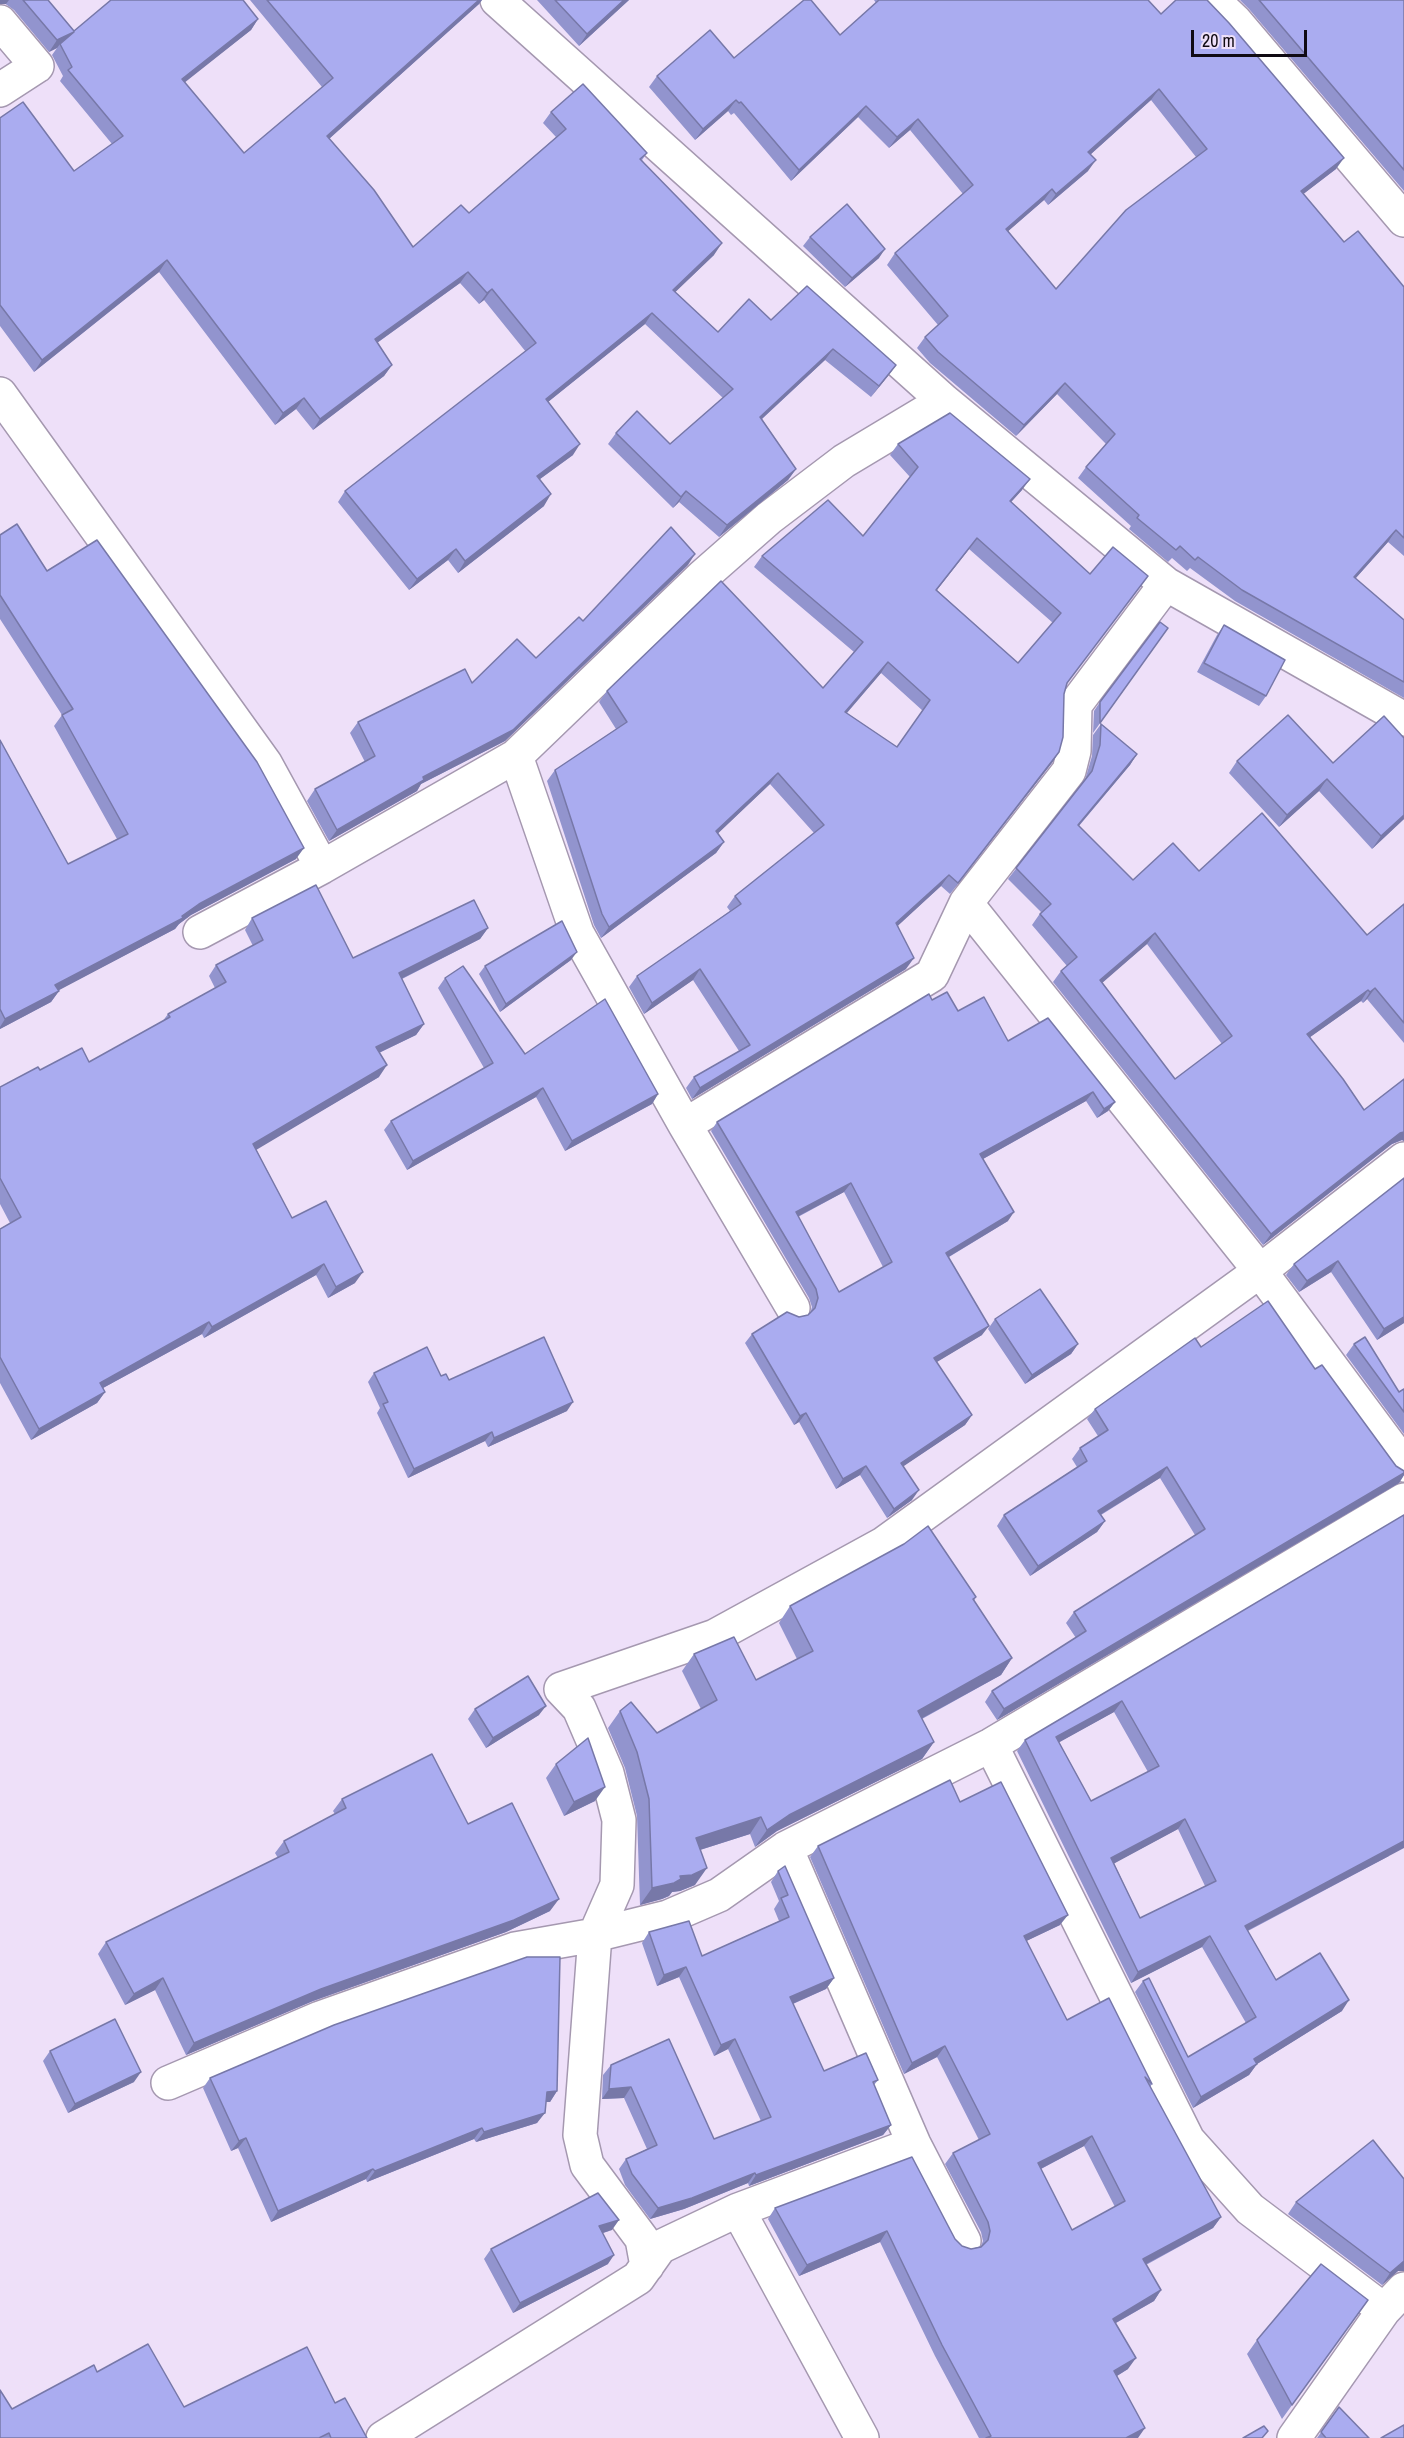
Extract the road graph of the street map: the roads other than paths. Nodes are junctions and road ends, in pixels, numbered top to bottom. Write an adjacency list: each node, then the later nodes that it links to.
1 (497, 0): 7 (street)
2 (1213, 0): 5 (street)
3 (0, 22): 4 (street)
4 (0, 90)
5 (1404, 220)
6 (0, 394): 11 (street)
7 (944, 401): 8 (street); 10 (street)
8 (1167, 584): 9 (street); 12 (street)
9 (1404, 719)
10 (516, 756): 11 (street); 14 (street)
11 (322, 867): 13 (street)
12 (966, 903): 14 (street); 16 (street)
13 (200, 932)
14 (685, 1125): 17 (street)
15 (1404, 1159): 16 (street)
16 (1260, 1271): 18 (street); 22 (street)
17 (793, 1308)
18 (1404, 1465)
19 (1404, 1500): 20 (street)
20 (992, 1745): 21 (street); 28 (street)
21 (786, 1848): 22 (street); 24 (street)
22 (595, 1935): 23 (street); 27 (street)
23 (168, 2083)
24 (914, 2144): 25 (street); 26 (street)
25 (738, 2210): 27 (street); 30 (street)
26 (964, 2241)
27 (647, 2266): 29 (street)
28 (1394, 2300): 31 (street)
29 (383, 2438)
30 (862, 2438)
31 (1294, 2438)

